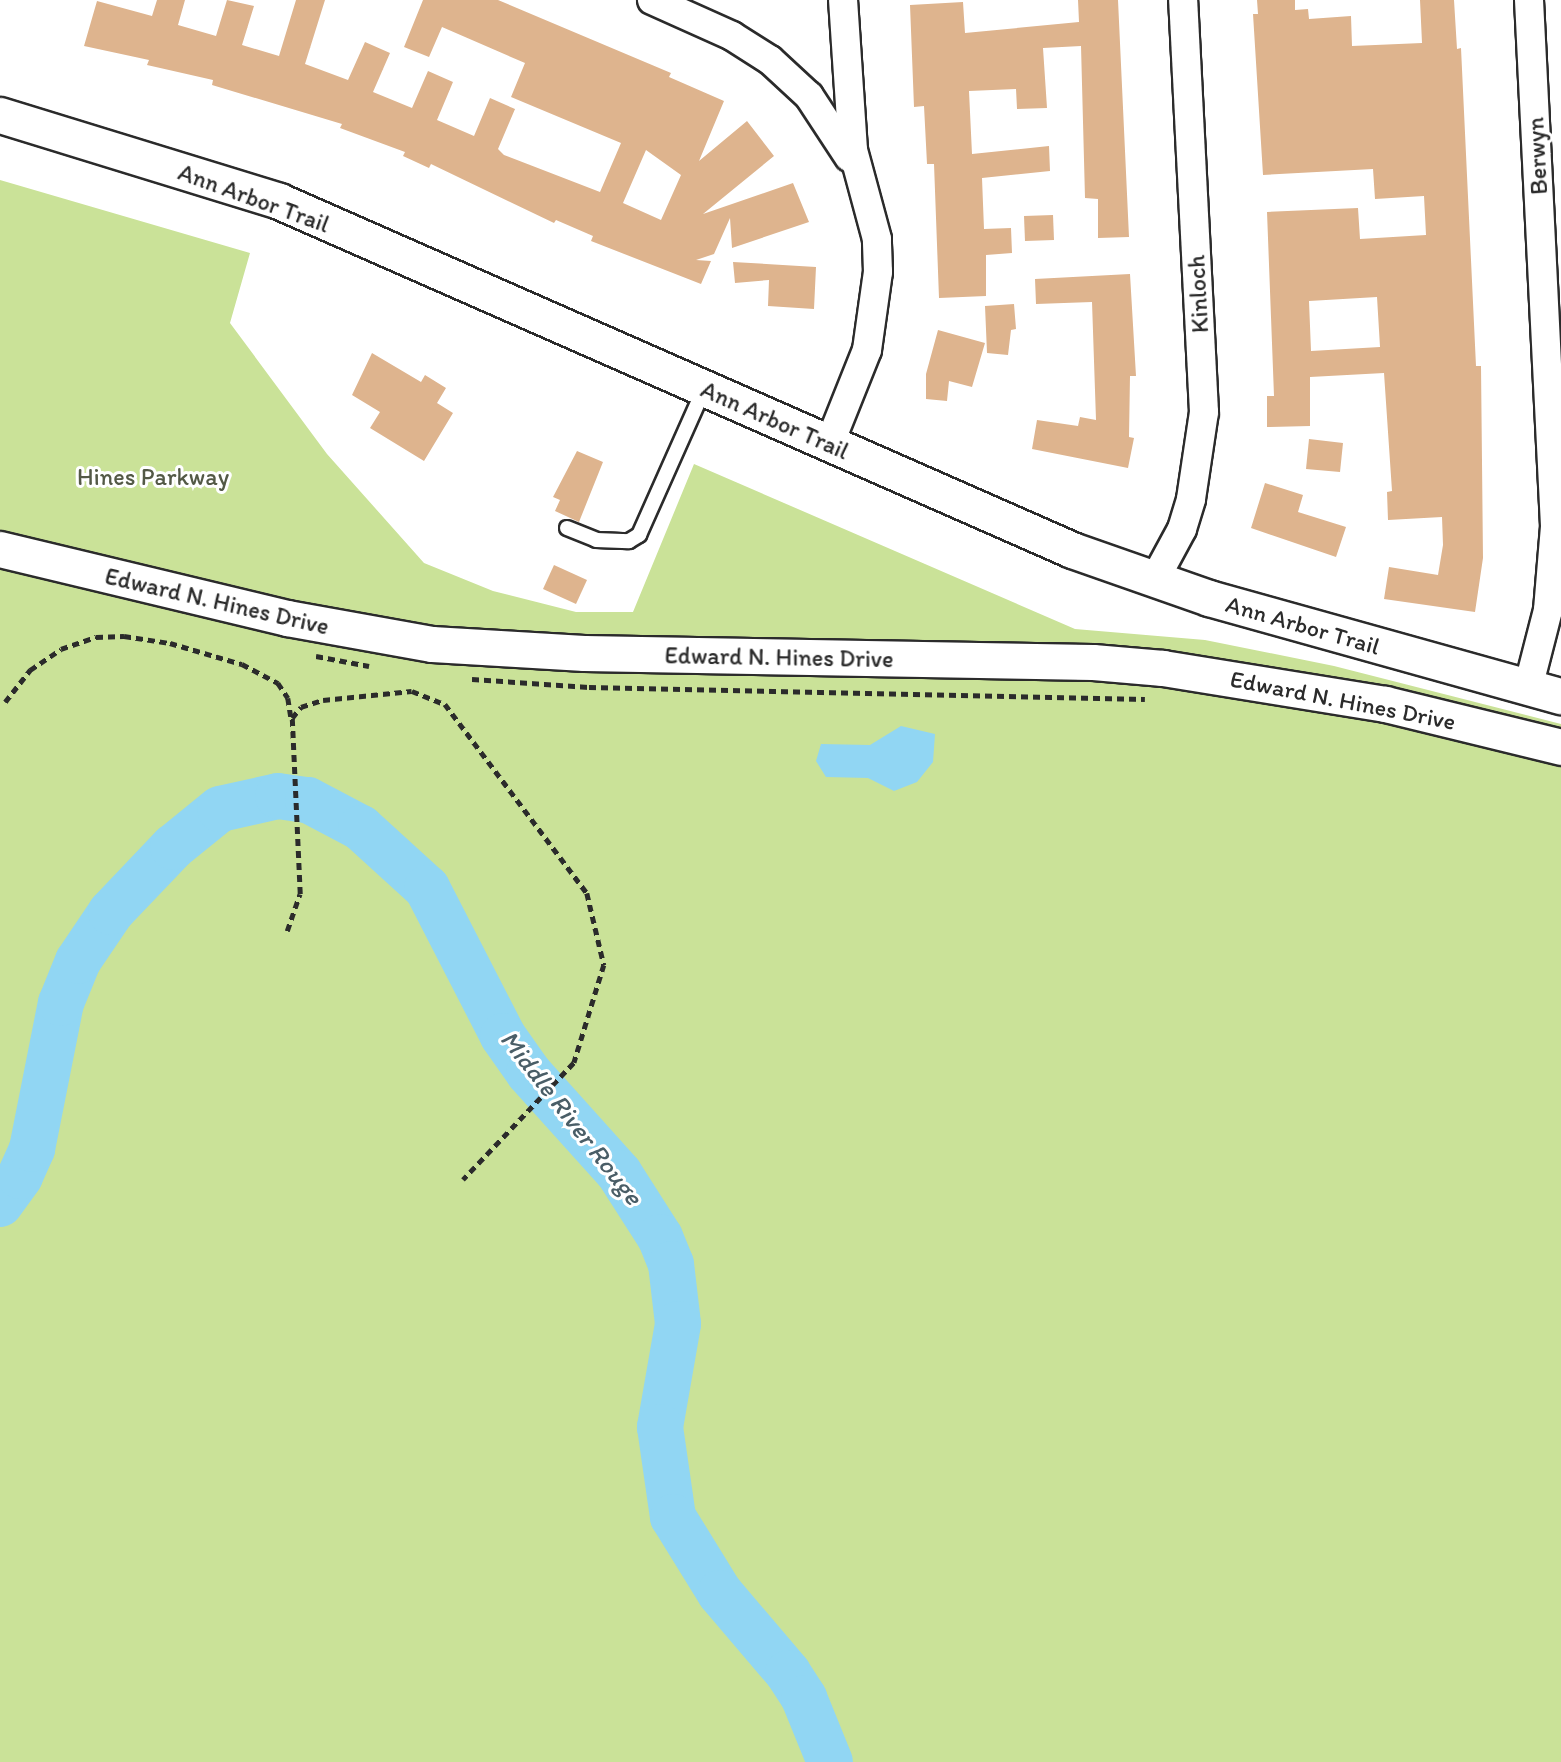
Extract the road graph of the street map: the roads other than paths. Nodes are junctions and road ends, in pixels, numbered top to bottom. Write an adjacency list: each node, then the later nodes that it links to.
1 (652, 0): 6 (street)
2 (843, 0): 6 (street)
3 (1183, 0): 11 (street, Kinloch)
4 (1529, 0): 12 (street, Berwyn)
5 (0, 115): 7 (street, Ann Arbor Trail)
6 (861, 181): 8 (street)
7 (704, 389): 8 (street, Ann Arbor Trail); 9 (lane)
8 (829, 444): 11 (street, Ann Arbor Trail)
9 (567, 528)
10 (0, 549): 13 (street, Edward N. Hines Drive)
11 (1154, 579): 12 (street, Ann Arbor Trail)
12 (1545, 692)
13 (1561, 747)

